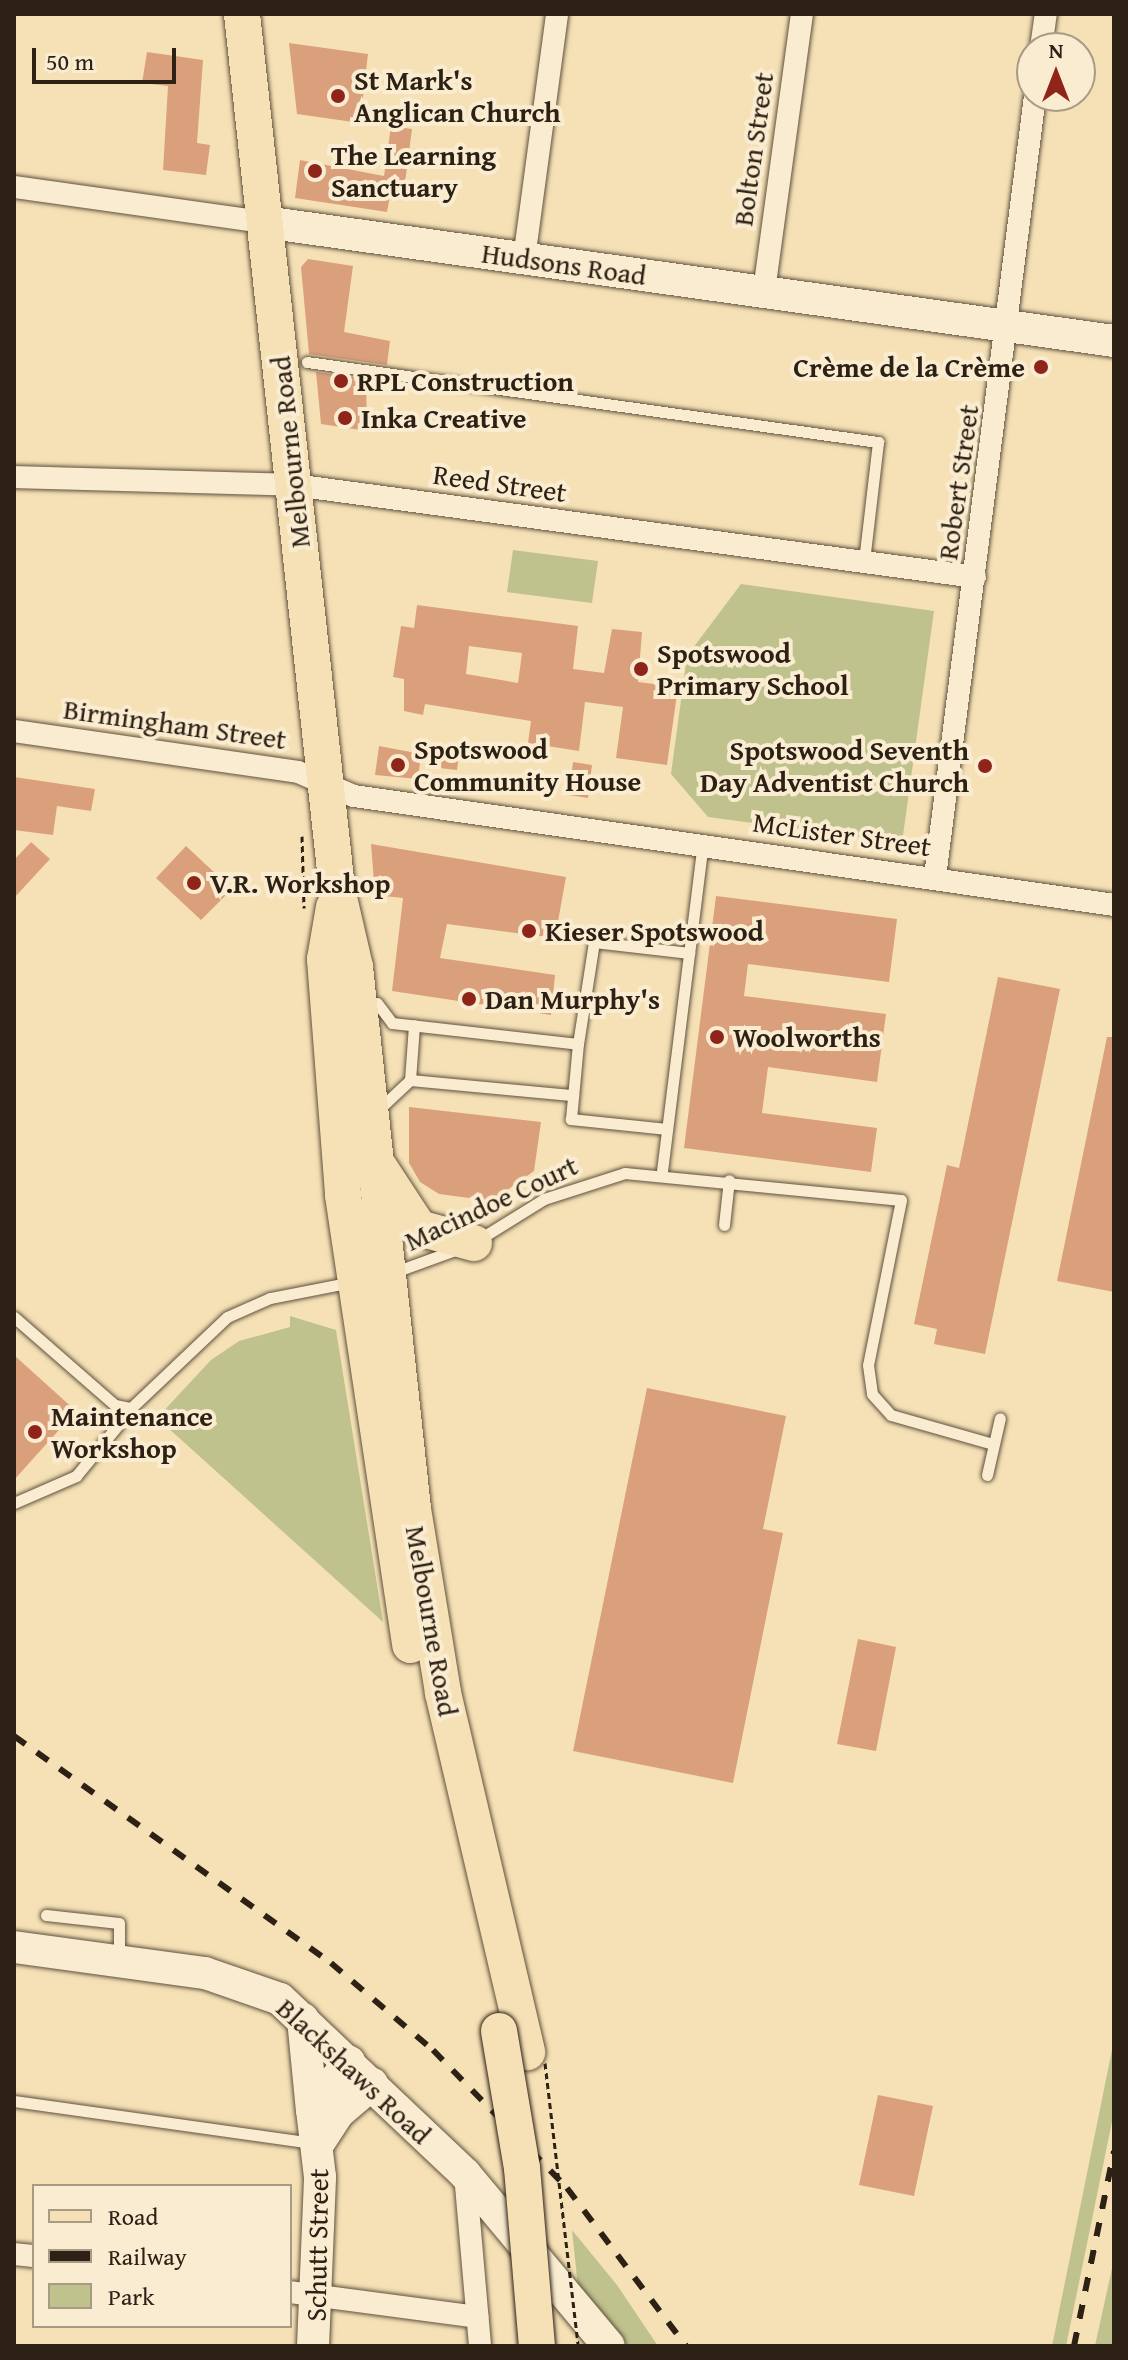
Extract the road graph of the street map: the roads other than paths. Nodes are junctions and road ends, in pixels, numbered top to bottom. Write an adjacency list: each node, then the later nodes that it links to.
1 (242, 14): 6 (main road, Melbourne Road)
2 (557, 14): 7 (street)
3 (802, 14): 8 (street, Bolton Street)
4 (1033, 112): 9 (street, Robert Street)
5 (14, 187): 6 (street, Hudsons Road)
6 (264, 222): 7 (street, Hudsons Road); 13 (main road, Melbourne Road)
7 (524, 259): 8 (street, Hudsons Road)
8 (764, 291): 9 (street, Hudsons Road)
9 (1010, 326): 10 (street, Hudsons Road); 15 (street, Robert Street)
10 (1114, 341)
11 (307, 362): 14 (lane)
12 (14, 477): 13 (street, Reed Street)
13 (294, 485): 14 (street, Reed Street); 17 (main road, Melbourne Road)
14 (864, 562): 15 (street, Reed Street)
15 (975, 577): 19 (street, Robert Street)
16 (14, 731): 17 (street, Birmingham Street)
17 (325, 783): 18 (street, McLister Street); 20 (main road, Melbourne Road)
18 (703, 844): 19 (street, McLister Street); 22 (lane)
19 (935, 877): 21 (street, McLister Street)
20 (337, 889): 29 (main road, Melbourne Road); 34 (main road, Melbourne Road)
21 (1114, 905)
22 (689, 953): 25 (lane); 28 (lane)
23 (377, 1003): 24 (lane)
24 (414, 1025): 25 (lane); 26 (lane)
25 (578, 1044): 27 (lane)
26 (410, 1080): 27 (lane); 29 (lane)
27 (573, 1095): 28 (lane)
28 (667, 1129): 30 (lane)
29 (370, 1136): 33 (main road); 34 (main road, Melbourne Road)
30 (662, 1171): 31 (lane, Macindoe Court); 33 (lane, Macindoe Court)
31 (729, 1180): 32 (lane); 38 (lane, Macindoe Court)
32 (724, 1225)
33 (474, 1243): 34 (lane, Macindoe Court)
34 (370, 1278): 36 (lane, Macindoe Court); 45 (main road, Melbourne Road)
35 (14, 1317): 36 (lane)
36 (123, 1408): 40 (lane)
37 (1000, 1418): 38 (lane)
38 (993, 1444): 39 (lane)
39 (987, 1475)
40 (14, 1503)
41 (46, 1915): 43 (lane)
42 (14, 1947): 43 (street, Blackshaws Road)
43 (119, 1961): 44 (street, Blackshaws Road)
44 (303, 2019): 46 (street, Blackshaws Road); 48 (street, Schutt Street)
45 (523, 2049): 55 (main road, Melbourne Road, bridge); 56 (main road, Melbourne Road)
46 (361, 2073): 48 (street); 49 (street, Schutt Street); 50 (street, Blackshaws Road)
47 (14, 2101): 49 (lane)
48 (312, 2110): 49 (street, Schutt Street)
49 (318, 2144): 51 (street, Schutt Street)
50 (465, 2174): 52 (street); 57 (street, Blackshaws Road)
51 (305, 2294): 52 (street); 53 (street, Schutt Street)
52 (477, 2317): 54 (street)
53 (313, 2346)
54 (480, 2346)
55 (537, 2346)
56 (562, 2346)
57 (609, 2346)

